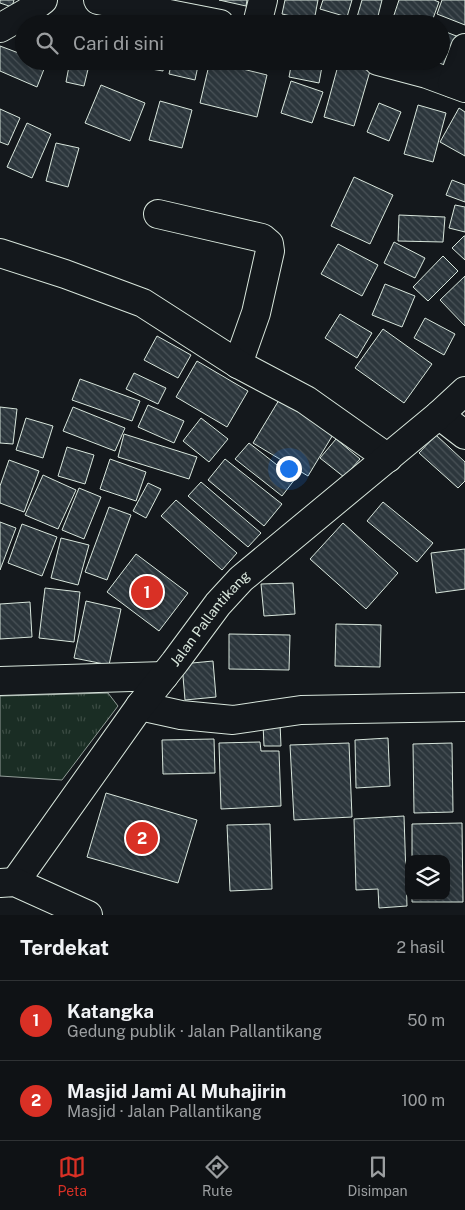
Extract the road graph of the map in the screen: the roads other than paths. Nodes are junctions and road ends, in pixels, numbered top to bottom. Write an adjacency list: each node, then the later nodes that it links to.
1 (43, 0): 4 (street)
2 (98, 0): 5 (street)
3 (263, 0): 6 (street)
4 (23, 15)
5 (174, 15)
6 (259, 15)
7 (15, 19): 8 (street)
8 (0, 28)
9 (465, 48): 11 (street)
10 (412, 70): 11 (street)
11 (459, 85)
12 (158, 214): 14 (street)
13 (0, 253): 14 (street)
14 (238, 364): 18 (street)
15 (465, 391): 16 (street, Jalan Pallantikang)
16 (439, 415): 17 (street); 18 (street, Jalan Pallantikang)
17 (465, 435)
18 (388, 458): 19 (street, Jalan Pallantikang)
19 (164, 676): 20 (street); 21 (street, Jalan Pallantikang)
20 (0, 681)
21 (140, 706): 22 (street); 23 (street, Jalan Pallantikang)
22 (465, 707)
23 (8, 883): 24 (street)
24 (88, 915)

